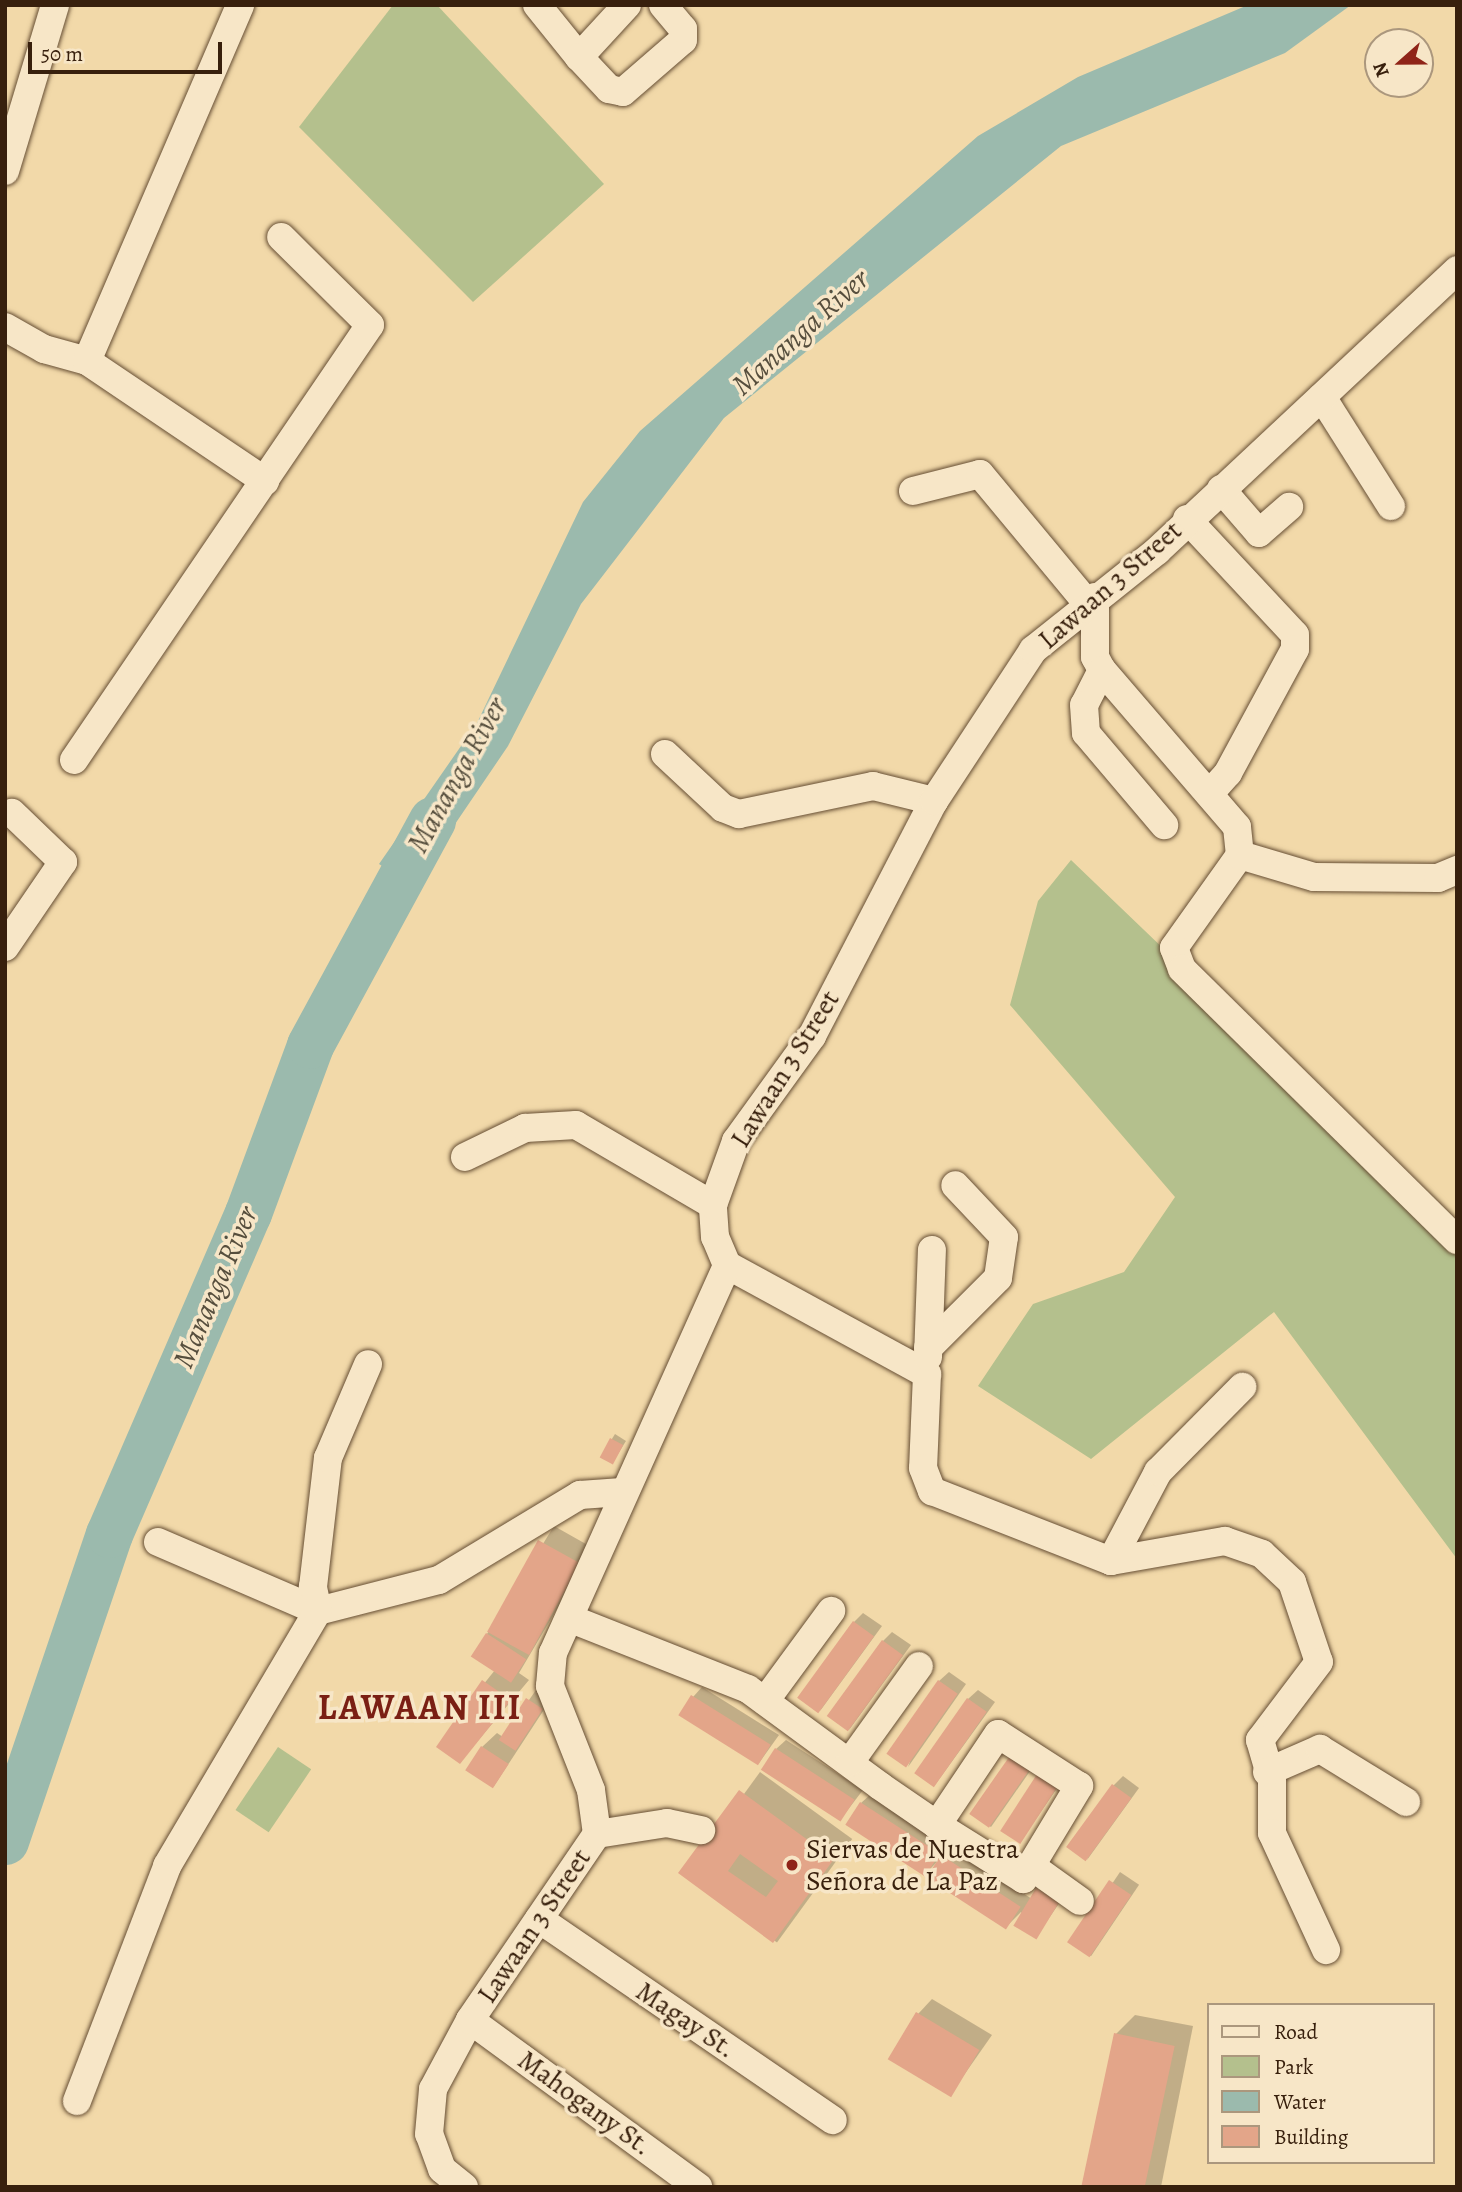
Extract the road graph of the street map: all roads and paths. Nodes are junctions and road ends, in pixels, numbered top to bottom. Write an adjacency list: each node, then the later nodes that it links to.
1 (55, 5): 7 (street)
2 (240, 5): 11 (street)
3 (537, 5): 6 (street)
4 (626, 5): 6 (street)
5 (663, 5): 6 (street)
6 (579, 57)
7 (5, 171)
8 (281, 237): 13 (street)
9 (1457, 270): 12 (street, Lawaan 3 Street)
10 (5, 327): 11 (street)
11 (87, 361): 13 (street)
12 (1322, 397): 14 (street, Lawaan 3 Street); 16 (street)
13 (265, 481): 22 (street)
14 (1221, 489): 17 (street); 18 (street, Lawaan 3 Street)
15 (913, 491): 19 (street)
16 (1391, 506)
17 (1289, 507)
18 (1187, 519): 19 (street, Lawaan 3 Street); 23 (street)
19 (1091, 600): 20 (street); 24 (street, Lawaan 3 Street)
20 (1102, 670): 23 (street); 26 (street)
21 (665, 754): 24 (street)
22 (74, 760)
23 (1210, 793): 27 (street)
24 (934, 802): 32 (street, Lawaan 3 Street)
25 (12, 813): 29 (street)
26 (1164, 825)
27 (1240, 855): 28 (street); 33 (street)
28 (1457, 870)
29 (5, 947)
30 (465, 1157): 32 (street)
31 (955, 1185): 36 (street)
32 (713, 1206): 35 (street, Lawaan 3 Street)
33 (1457, 1240)
34 (932, 1250): 36 (street)
35 (727, 1265): 36 (street); 39 (street, Lawaan 3 Street)
36 (928, 1361): 41 (street)
37 (368, 1364): 42 (street)
38 (1242, 1387): 41 (street)
39 (622, 1492): 42 (street); 44 (street, Lawaan 3 Street)
40 (158, 1542): 42 (street)
41 (1111, 1561): 48 (street)
42 (318, 1611): 58 (street)
43 (831, 1611): 46 (street)
44 (571, 1619): 46 (street); 52 (street, Lawaan 3 Street)
45 (919, 1667): 47 (street)
46 (765, 1701): 47 (street)
47 (850, 1762): 50 (street)
48 (1267, 1772): 49 (street); 56 (street)
49 (1406, 1802)
50 (937, 1825): 53 (street); 53 (street)
51 (701, 1829): 52 (street)
52 (597, 1834): 55 (street, Lawaan 3 Street)
53 (1031, 1866): 54 (street)
54 (1080, 1900)
55 (539, 1919): 57 (street, Lawaan 3 Street); 59 (street, Magay St.)
56 (1325, 1950)
57 (470, 2020): 60 (street, Lawaan 3 Street); 61 (street, Mahogany St.)
58 (76, 2101)
59 (833, 2120)
60 (464, 2187)
61 (698, 2187)

